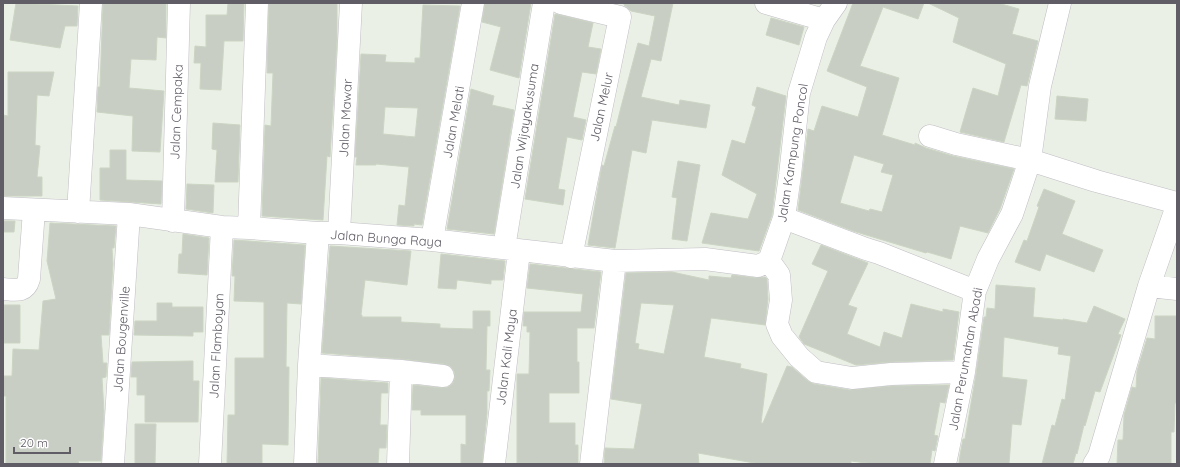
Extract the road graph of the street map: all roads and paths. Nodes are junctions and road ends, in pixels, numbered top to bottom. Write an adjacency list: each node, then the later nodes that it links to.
1 (91, 3): 17 (street)
2 (179, 3): 20 (street, Jalan Cempaka)
3 (257, 3): 22 (street)
4 (351, 3): 23 (street, Jalan Mawar)
5 (473, 3): 24 (street, Jalan Melati)
6 (544, 3): 25 (street, Jalan Wijayakusuma)
7 (561, 3): 10 (street, Jalan Melur)
8 (766, 3): 11 (street)
9 (1060, 3): 13 (street, Jalan Perumahan Abadi)
10 (621, 10): 26 (street, Jalan Melur)
11 (830, 12): 19 (street, Jalan Kampung Poncol)
12 (930, 136): 13 (street)
13 (1030, 160): 14 (street); 32 (street, Jalan Perumahan Abadi)
14 (1177, 205): 29 (street)
15 (3, 208): 16 (street, Jalan Bunga Raya)
16 (34, 210): 17 (street, Jalan Bunga Raya); 30 (street)
17 (78, 212): 18 (street, Jalan Bunga Raya)
18 (128, 214): 20 (street, Jalan Bunga Raya); 38 (street, Jalan Bougenville)
19 (784, 218): 28 (street, Jalan Kampung Poncol); 32 (street)
20 (173, 221): 21 (street, Jalan Bunga Raya)
21 (222, 227): 22 (street, Jalan Bunga Raya); 39 (street, Jalan Flamboyan)
22 (249, 228): 23 (street, Jalan Bunga Raya)
23 (329, 233): 24 (street, Jalan Bunga Raya); 33 (street, Jalan Mawar)
24 (432, 240): 25 (street, Jalan Bunga Raya)
25 (511, 249): 26 (street, Jalan Bunga Raya); 42 (street, Jalan Kali Maya)
26 (571, 257): 27 (street, Jalan Bunga Raya)
27 (614, 261): 28 (street, Jalan Bunga Raya); 43 (street)
28 (768, 261): 35 (street)
29 (1149, 286): 31 (street); 37 (street)
30 (3, 289)
31 (1177, 289)
32 (975, 291): 35 (street, Jalan Perumahan Abadi)
33 (309, 365): 34 (street); 40 (street, Jalan Mawar)
34 (401, 371): 36 (street); 41 (street)
35 (964, 372): 44 (street, Jalan Perumahan Abadi)
36 (443, 376)
37 (1098, 462)
38 (113, 464)
39 (210, 464)
40 (306, 464)
41 (398, 464)
42 (494, 464)
43 (591, 464)
44 (945, 464)

